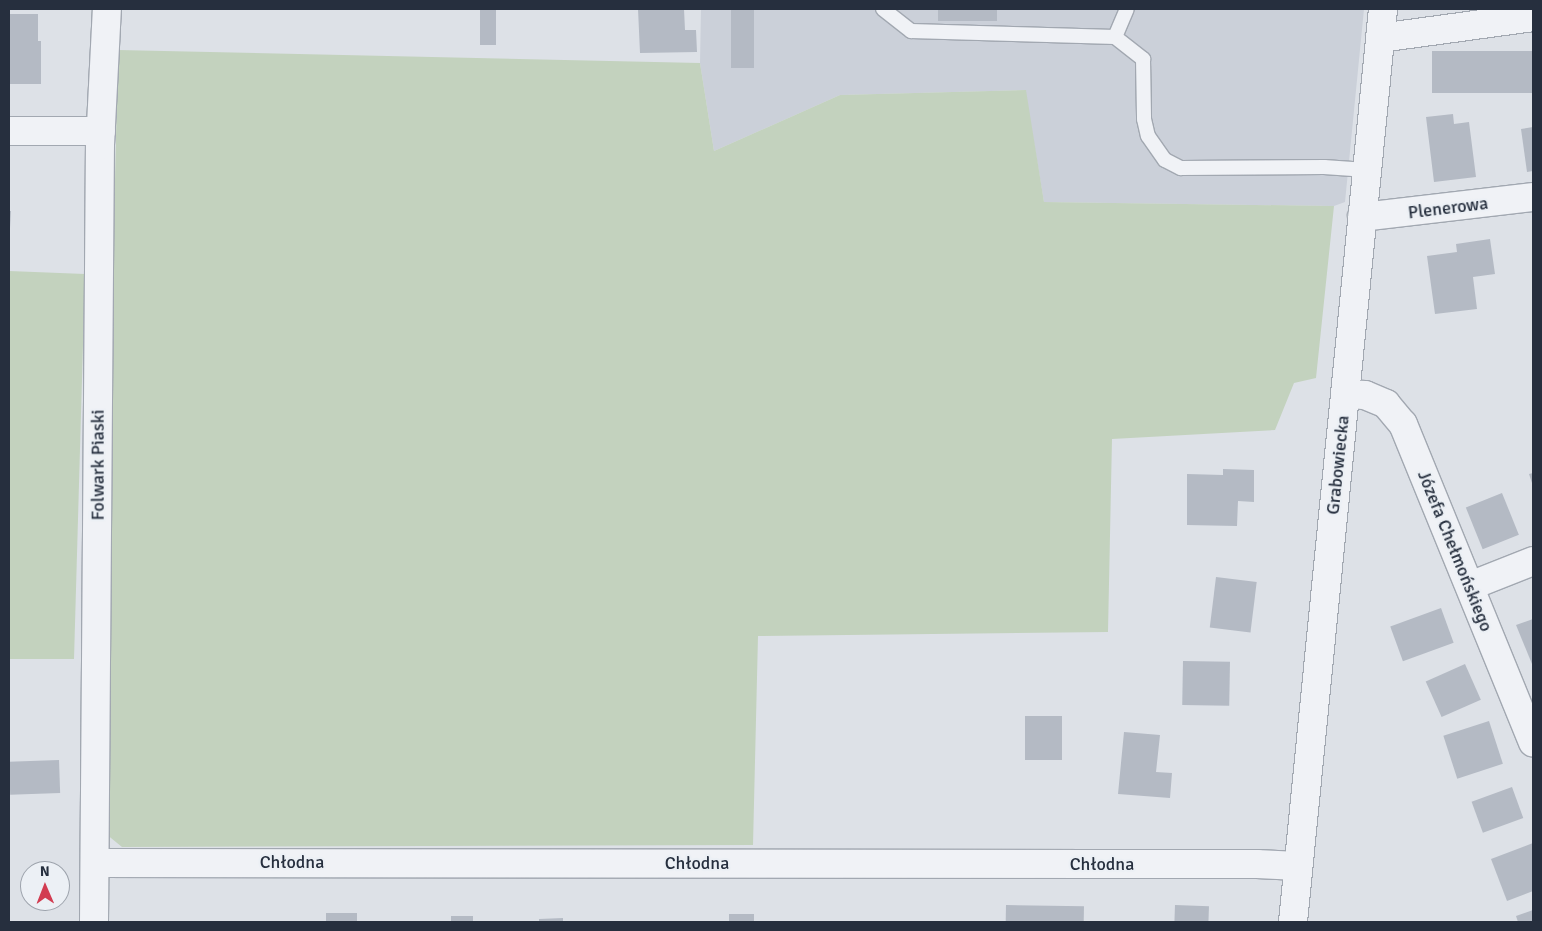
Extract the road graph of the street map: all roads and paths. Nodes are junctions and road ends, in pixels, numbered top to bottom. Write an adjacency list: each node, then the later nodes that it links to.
1 (107, 9): 8 (street, Folwark Piaski)
2 (883, 9): 6 (lane)
3 (1127, 9): 6 (lane)
4 (1383, 9): 7 (street, Grabowiecka)
5 (1533, 17): 7 (street)
6 (1115, 37): 10 (lane)
7 (1380, 38): 10 (street, Grabowiecka)
8 (101, 131): 9 (street); 17 (street, Folwark Piaski)
9 (9, 132)
10 (1367, 170): 12 (street, Grabowiecka)
11 (1533, 197): 12 (street, Plenerowa)
12 (1362, 217): 13 (street, Grabowiecka)
13 (1345, 394): 15 (street, Józefa Chełmońskiego); 18 (street, Grabowiecka)
14 (1533, 561): 15 (street)
15 (1470, 586): 16 (street, Józefa Chełmońskiego)
16 (1533, 742)
17 (95, 863): 18 (street, Chłodna); 19 (street, Folwark Piaski)
18 (1298, 866): 20 (street, Grabowiecka)
19 (94, 922)
20 (1293, 922)

